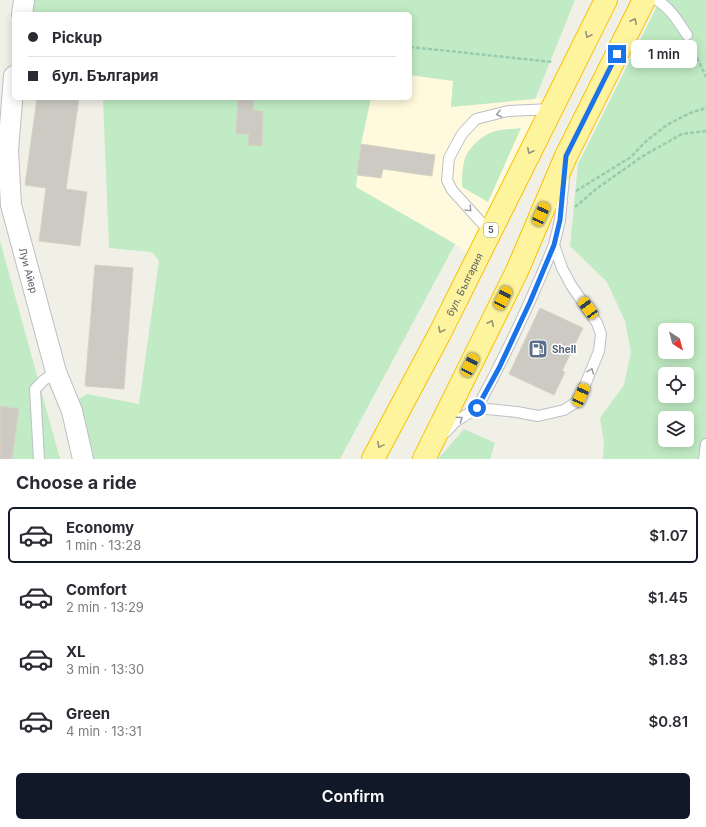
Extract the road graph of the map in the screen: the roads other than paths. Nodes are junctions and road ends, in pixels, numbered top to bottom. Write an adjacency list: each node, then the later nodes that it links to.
1 (24, 0): 5 (street)
2 (606, 0): 8 (highway, бул. България / 5, one-way to 8)
3 (644, 0): 9 (highway, one-way to 3)
4 (657, 0): 6 (lane)
5 (22, 12)
6 (687, 35)
7 (12, 100): 12 (street, Луи Айер)
8 (551, 109): 10 (highway, бул. България / 5, one-way to 10); 10 (lane, one-way to 10)
9 (566, 156): 11 (lane); 18 (highway, one-way to 9)
10 (490, 232): 17 (highway, бул. България / 5, one-way to 17)
11 (554, 245): 13 (lane); 13 (lane, one-way to 11)
12 (56, 372): 15 (lane); 16 (street, Луи Айер)
13 (477, 408): 18 (lane, one-way to 13)
14 (706, 444): 19 (lane)
15 (39, 459)
16 (83, 459)
17 (373, 459)
18 (424, 459)
19 (704, 459)

